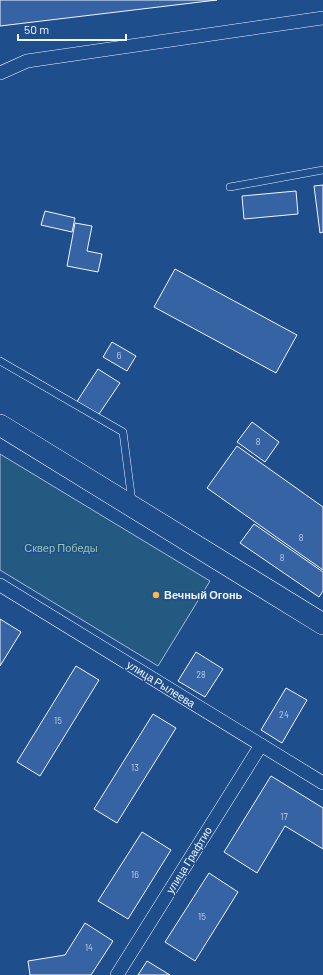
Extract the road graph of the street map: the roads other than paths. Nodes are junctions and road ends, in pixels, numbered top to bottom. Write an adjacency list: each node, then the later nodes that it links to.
1 (323, 18): 2 (lane); 3 (street)
2 (323, 21)
3 (0, 73)
4 (323, 170): 5 (lane)
5 (230, 187)
6 (0, 361): 8 (lane)
7 (0, 425): 8 (main road)
8 (132, 506): 10 (main road)
9 (0, 585): 11 (street, улица Рылеева)
10 (323, 624)
11 (261, 745): 12 (street, улица Рылеева); 13 (street, улица Графтио)
12 (323, 783)
13 (117, 975)

